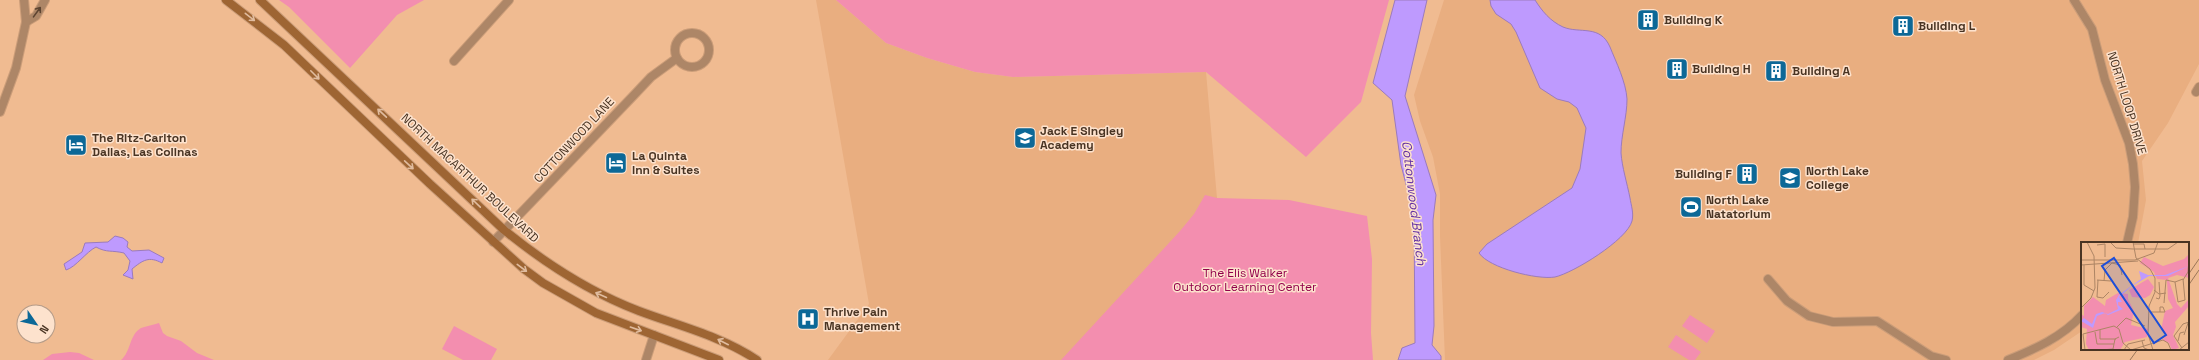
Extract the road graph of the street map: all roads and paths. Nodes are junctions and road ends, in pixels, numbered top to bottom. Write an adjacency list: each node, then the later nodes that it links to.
1 (24, 0): 7 (street)
2 (45, 0): 7 (street, one-way to 2)
3 (226, 0): 12 (main road, one-way to 12)
4 (260, 0): 11 (main road, NORTH MACARTHUR BOULEVARD, one-way to 4)
5 (509, 0): 9 (street)
6 (2074, 0): 13 (street, NORTH LOOP DRIVE)
7 (26, 22): 10 (street)
8 (677, 58): 8 (street); 11 (street, COTTONWOOD LANE)
9 (454, 61)
10 (0, 112)
11 (504, 230): 12 (street, COTTONWOOD LANE); 19 (main road, NORTH MACARTHUR BOULEVARD, one-way to 11)
12 (493, 242): 16 (main road, one-way to 16)
13 (2127, 242)
14 (1768, 279): 20 (street)
15 (2081, 316): 21 (street)
16 (654, 335): 17 (street); 18 (main road)
17 (646, 360)
18 (719, 360)
19 (757, 360)
20 (1946, 360)
21 (2008, 360)

